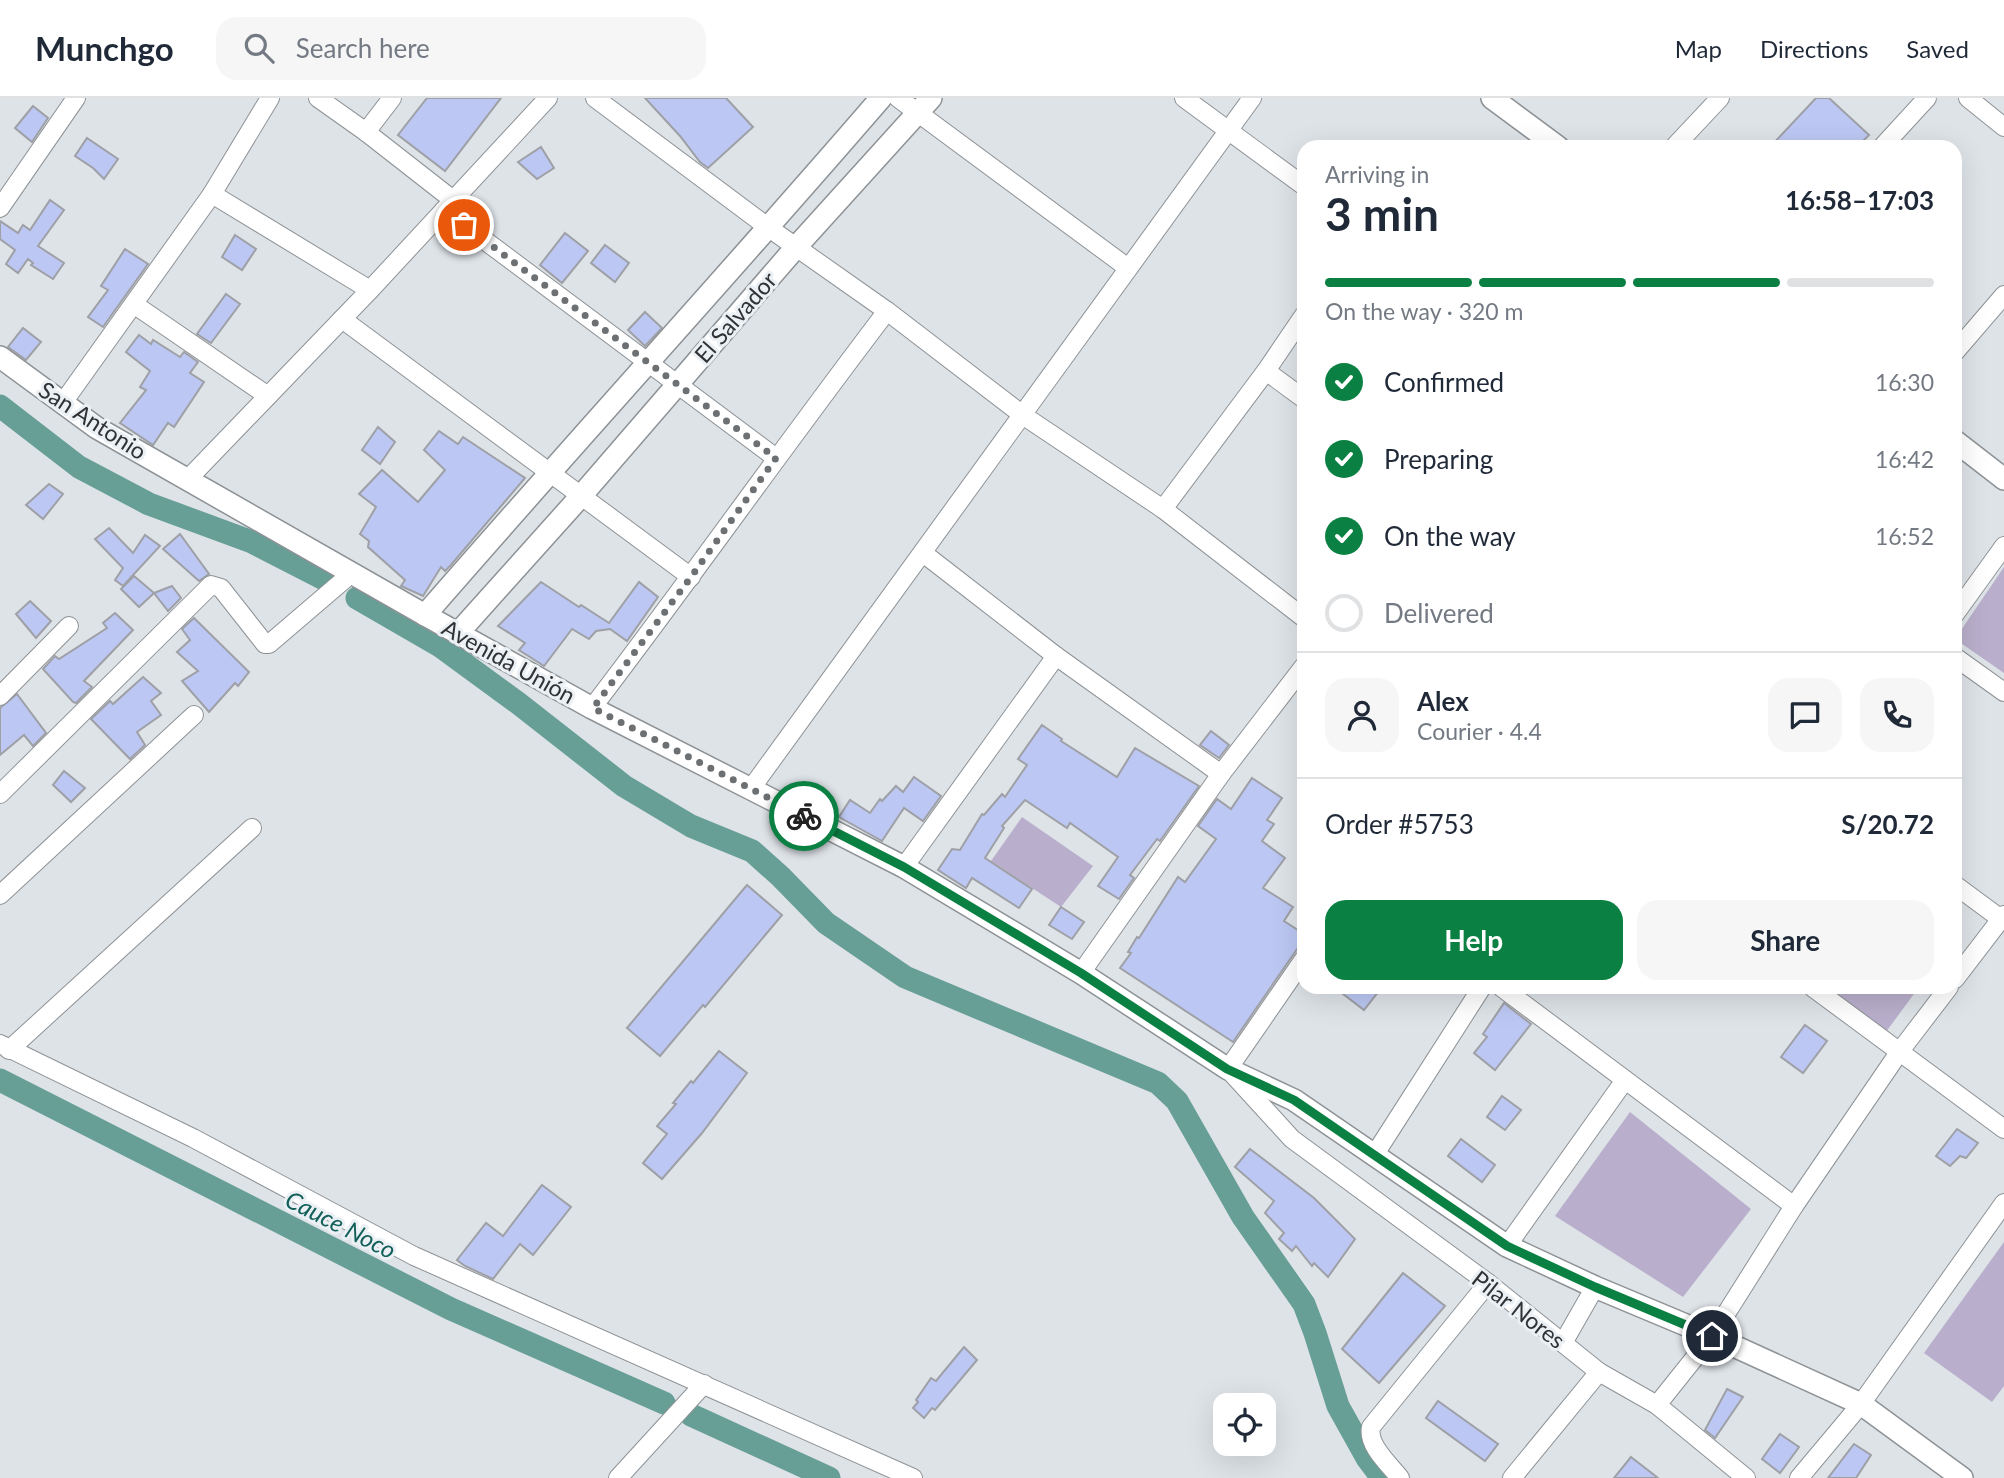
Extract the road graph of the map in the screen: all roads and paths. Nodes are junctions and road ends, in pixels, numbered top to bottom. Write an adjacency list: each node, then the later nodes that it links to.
1 (76, 98): 25 (street)
2 (270, 98): 23 (street)
3 (318, 98): 17 (street)
4 (392, 98): 17 (street)
5 (548, 98): 24 (street)
6 (595, 98): 26 (street)
7 (881, 98): 26 (street, El Salvador)
8 (898, 98): 15 (street)
9 (1184, 98): 18 (street)
10 (1252, 98): 18 (street)
11 (1720, 98): 20 (street)
12 (1927, 98): 21 (street)
13 (1968, 98): 16 (street)
14 (1504, 101): 19 (street)
15 (925, 105): 27 (street, El Salvador); 28 (street)
16 (2004, 127)
17 (366, 132): 24 (street)
18 (1229, 132): 22 (street); 28 (street)
19 (1550, 140)
20 (1681, 140)
21 (1888, 140)
22 (1297, 181)
23 (212, 194): 29 (street); 31 (street)
24 (448, 205): 29 (street); 37 (street)
25 (0, 208)
26 (769, 228): 27 (street); 37 (street, El Salvador)
27 (797, 246): 32 (street); 39 (street, El Salvador)
28 (1128, 268): 43 (street)
29 (370, 290): 33 (street)
30 (2004, 295): 35 (street)
31 (135, 305): 41 (street); 42 (street)
32 (887, 311): 43 (street); 45 (street)
33 (342, 319): 41 (street); 46 (street)
34 (1297, 325): 38 (street)
35 (1962, 344)
36 (0, 357): 42 (street, San Antonio)
37 (647, 361): 39 (street); 46 (street, El Salvador)
38 (1266, 371): 40 (street); 50 (street)
39 (677, 383): 45 (street); 49 (street, El Salvador)
40 (1297, 394)
41 (268, 396): 47 (street)
42 (62, 404): 47 (street, San Antonio)
43 (1024, 416): 50 (street); 52 (street)
44 (1962, 446): 48 (street)
45 (776, 458): 54 (street)
46 (550, 471): 49 (street); 57 (street, El Salvador)
47 (188, 479): 53 (street, Avenida Unión)
48 (2004, 479)
49 (580, 496): 54 (street); 59 (street, El Salvador)
50 (1163, 509): 56 (street)
51 (2004, 546): 55 (street)
52 (923, 553): 60 (street); 68 (street)
53 (352, 573): 57 (street, Avenida Unión); 69 (street)
54 (691, 577): 65 (street)
55 (1962, 604)
56 (1297, 613)
57 (425, 615): 59 (street, Avenida Unión)
58 (69, 626): 64 (street)
59 (459, 632): 65 (street, Avenida Unión)
60 (1056, 656): 67 (street); 71 (street)
61 (1962, 662): 63 (street)
62 (1297, 675): 67 (street)
63 (2004, 692)
64 (0, 696)
65 (593, 708): 68 (street, Avenida Unión)
66 (194, 715): 73 (street)
67 (1221, 774): 77 (street)
68 (750, 790): 71 (street, Avenida Unión)
69 (0, 794)
70 (252, 828): 82 (street)
71 (904, 867): 77 (street, Avenida Unión)
72 (1962, 890): 74 (street)
73 (0, 895)
74 (2003, 917): 76 (street)
75 (1297, 969): 84 (street)
76 (1962, 970)
77 (1081, 973): 84 (street, Avenida Unión)
78 (1478, 994): 87 (street)
79 (1510, 994): 85 (street)
80 (1822, 994): 83 (street)
81 (1944, 994): 83 (street)
82 (4, 1047): 96 (street)
83 (1900, 1051): 86 (street); 89 (street)
84 (1227, 1069): 87 (street, Avenida Unión); 91 (street, Pilar Nores)
85 (1625, 1080): 89 (street); 90 (street)
86 (2004, 1129)
87 (1375, 1154): 90 (street, Avenida Unión)
88 (2004, 1203): 97 (street)
89 (1794, 1206): 93 (street)
90 (1507, 1246): 92 (street, Avenida Unión)
91 (1488, 1283): 94 (street, Pilar Nores); 101 (street)
92 (1595, 1287): 93 (street, Avenida Unión); 94 (street)
93 (1712, 1336): 97 (street, Avenida Unión); 98 (street)
94 (1563, 1343): 95 (street, Pilar Nores)
95 (1599, 1372): 98 (street, Pilar Nores); 102 (street)
96 (704, 1384): 99 (street); 100 (street)
97 (1861, 1404): 104 (street); 105 (street, Avenida Unión)
98 (1657, 1405): 103 (street, Pilar Nores)
99 (618, 1478)
100 (913, 1478)
101 (1400, 1478)
102 (1512, 1478)
103 (1746, 1478)
104 (1799, 1478)
105 (1962, 1478)

